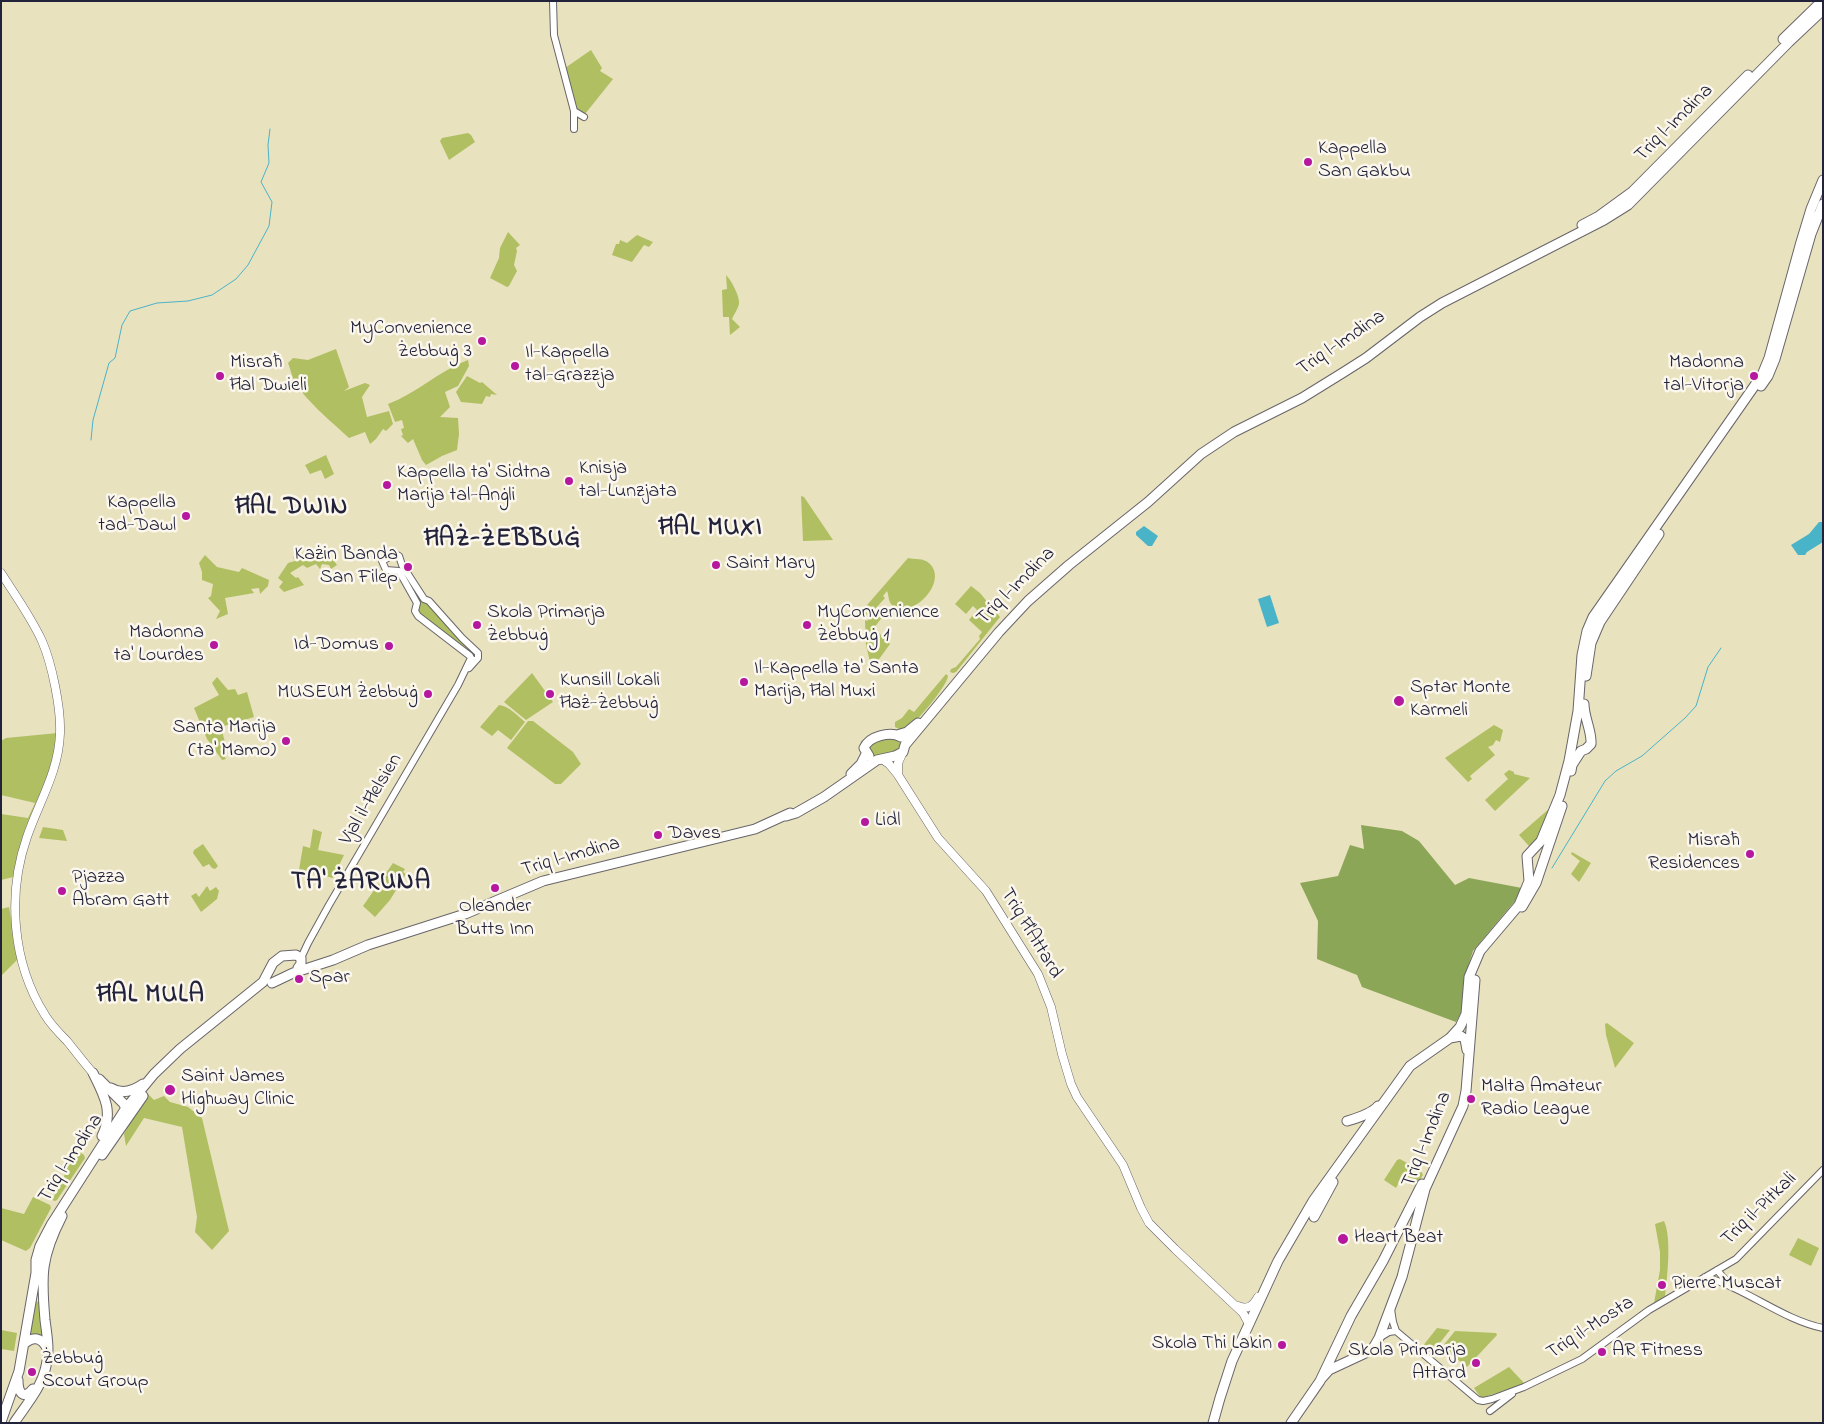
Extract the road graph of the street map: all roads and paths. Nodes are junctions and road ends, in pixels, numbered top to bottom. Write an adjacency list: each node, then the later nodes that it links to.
1 (553, 1): 4 (street)
2 (1822, 1): 15 (highway, Triq l-Imdina)
3 (1823, 10): 17 (highway, Triq l-Imdina)
4 (574, 112): 5 (street); 6 (street)
5 (584, 117)
6 (574, 128)
7 (1823, 180): 13 (highway)
8 (1823, 204): 14 (highway)
9 (1, 573): 35 (main road)
10 (424, 599): 11 (street); 11 (street); 12 (street)
11 (417, 603): 12 (street)
12 (473, 656): 26 (street, Vjal il-Ħelsien)
13 (1574, 732): 14 (highway); 16 (highway)
14 (1589, 733): 18 (highway, Triq l-Imdina)
15 (897, 735): 17 (highway); 19 (highway, Triq l-Imdina)
16 (1572, 746): 18 (highway); 23 (highway)
17 (904, 749): 20 (highway, Triq l-Imdina); 21 (main road)
18 (1581, 751): 25 (highway, Triq l-Imdina)
19 (866, 754): 20 (highway); 22 (highway, Triq l-Imdina)
20 (879, 760): 21 (main road, Triq Ħ'Attard); 22 (highway, Triq l-Imdina)
21 (898, 775): 53 (main road, Triq Ħ'Attard)
22 (786, 816): 27 (highway, Triq l-Imdina)
23 (1531, 851): 24 (highway); 25 (highway)
24 (1527, 861): 25 (highway); 33 (highway)
25 (1544, 862): 34 (highway, Triq l-Imdina)
26 (308, 943): 28 (street, Vjal il-Ħelsien); 29 (street, Vjal il-Ħelsien)
27 (368, 945): 29 (highway, Triq l-Imdina); 30 (highway, Triq l-Imdina)
28 (292, 954): 29 (highway, Triq l-Imdina); 31 (highway, Triq l-Imdina)
29 (300, 963): 30 (highway, Triq l-Imdina); 32 (highway, Triq l-Imdina)
30 (316, 967): 32 (highway, Triq l-Imdina)
31 (269, 972): 32 (highway); 36 (highway, Triq l-Imdina)
32 (275, 980): 40 (highway, Triq l-Imdina)
33 (1450, 1038): 34 (highway); 37 (highway)
34 (1467, 1063): 42 (highway, Triq l-Imdina)
35 (93, 1073): 36 (highway); 38 (highway); 40 (highway); 46 (highway)
36 (154, 1074): 38 (highway, Triq l-Imdina)
37 (1397, 1082): 39 (highway); 41 (highway)
38 (125, 1107): 40 (highway, Triq l-Imdina); 43 (highway)
39 (1373, 1118): 41 (highway); 45 (highway)
40 (112, 1134): 43 (highway, Triq l-Imdina); 46 (highway, Triq l-Imdina)
41 (1358, 1136): 47 (highway)
42 (1440, 1154): 54 (highway, Triq l-Imdina); 62 (highway)
43 (98, 1161): 60 (highway, Triq l-Imdina)
44 (1823, 1170): 48 (street, Triq il-Pitkali)
45 (1314, 1217)
46 (38, 1254): 59 (highway, Triq l-Imdina)
47 (1278, 1261): 53 (main road); 55 (highway)
48 (1725, 1265): 49 (street, Triq il-Pitkali); 51 (street)
49 (1716, 1271): 50 (street, Triq il-Pitkali); 51 (street)
50 (1705, 1277): 51 (street); 52 (street, Triq il-Pitkali)
51 (1720, 1279): 56 (street)
52 (1665, 1300): 63 (street, Triq il-Mosta)
53 (1234, 1304): 55 (main road, Triq Ħ'Attard)
54 (1390, 1308): 57 (street); 58 (highway, Triq l-Imdina)
55 (1249, 1324): 67 (highway)
56 (1823, 1328)
57 (1396, 1331): 58 (street); 63 (street, Triq il-Mosta)
58 (1379, 1338): 62 (highway, Triq l-Imdina)
59 (24, 1344): 60 (highway); 61 (highway, Triq l-Imdina)
60 (47, 1351): 61 (highway); 66 (highway, Triq l-Imdina)
61 (19, 1371): 65 (highway, Triq l-Imdina)
62 (1320, 1380): 68 (highway)
63 (1521, 1388): 64 (street)
64 (1490, 1411)
65 (1, 1422)
66 (14, 1423)
67 (1213, 1423)
68 (1291, 1423)

